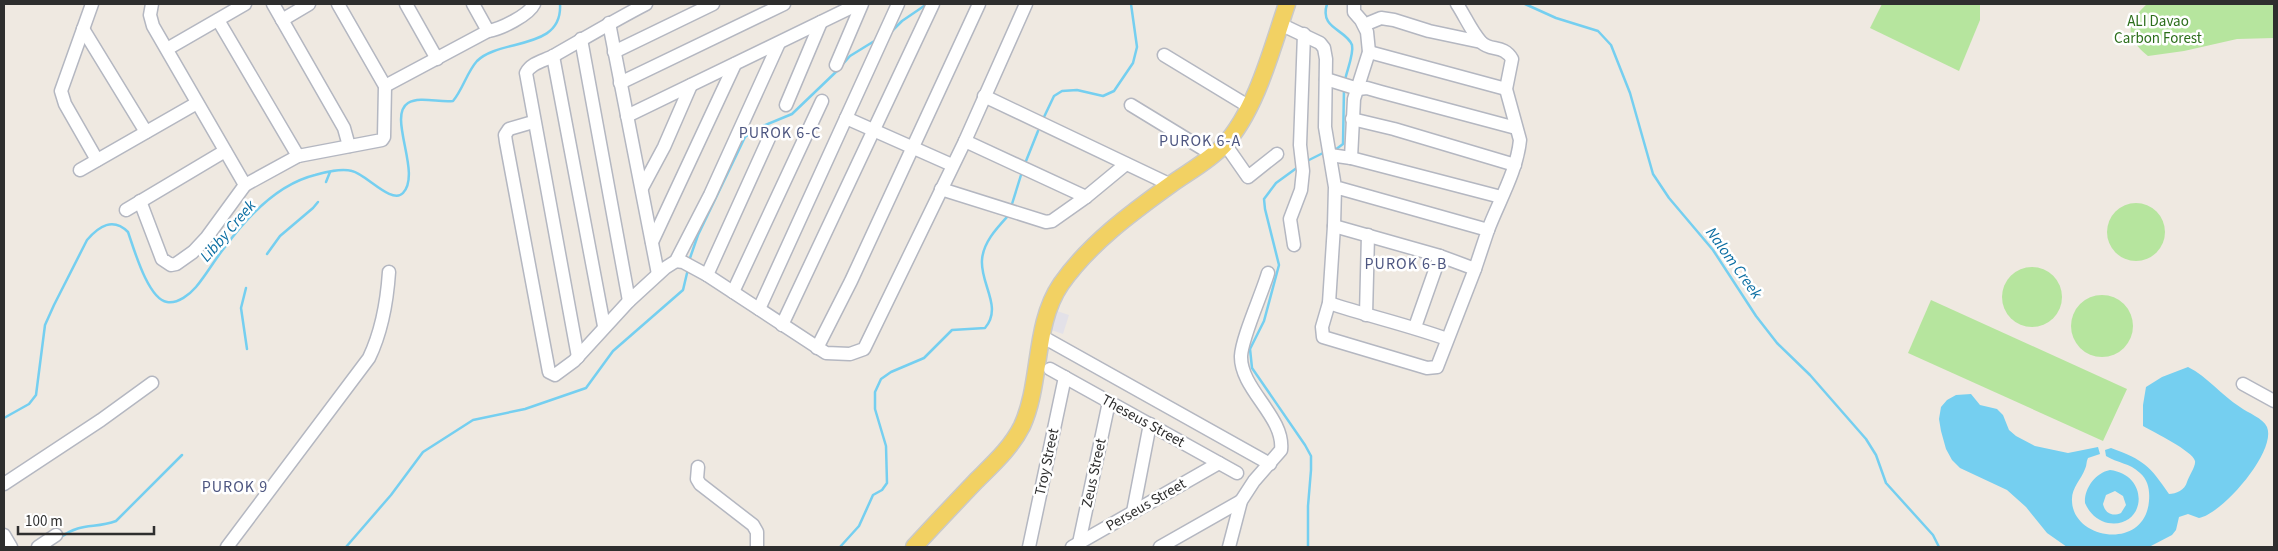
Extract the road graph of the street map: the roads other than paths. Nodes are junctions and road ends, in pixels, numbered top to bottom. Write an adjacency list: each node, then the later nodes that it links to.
1 (92, 4): 27 (street)
2 (152, 4): 33 (street)
3 (246, 4): 21 (street)
4 (273, 4): 22 (street)
5 (309, 4): 22 (street)
6 (338, 4): 43 (street)
7 (406, 4): 38 (street)
8 (473, 4): 28 (street)
9 (534, 4): 28 (street)
10 (646, 4): 24 (street)
11 (713, 4): 34 (street)
12 (784, 4): 42 (street)
13 (860, 4): 23 (street); 40 (street)
14 (898, 4): 54 (street)
15 (979, 4): 63 (street)
16 (1026, 4): 47 (street)
17 (1287, 4): 25 (main road)
18 (1354, 4): 26 (street)
19 (1457, 4): 31 (street)
20 (932, 6): 58 (street)
21 (218, 20): 33 (street); 68 (street)
22 (282, 20): 62 (street)
23 (821, 22): 32 (street); 50 (street)
24 (608, 23): 30 (street); 34 (street)
25 (1280, 24): 29 (street); 52 (main road)
26 (1364, 25): 31 (street); 35 (street)
27 (83, 28): 59 (street); 70 (street)
28 (488, 31): 38 (street)
29 (1304, 34): 41 (street); 88 (street)
30 (581, 39): 37 (street); 97 (street)
31 (1481, 42): 46 (street)
32 (780, 43): 39 (street); 90 (street)
33 (167, 50): 49 (street)
34 (614, 52): 42 (street)
35 (1369, 52): 45 (street); 46 (street)
36 (1164, 55): 52 (street)
37 (553, 56): 56 (street); 102 (street)
38 (437, 59): 43 (street)
39 (735, 64): 44 (street); 87 (street)
40 (836, 65)
41 (1328, 80): 45 (street); 67 (street)
42 (620, 83): 53 (street)
43 (386, 86): 62 (street)
44 (691, 86): 53 (street); 78 (street)
45 (1355, 88): 55 (street); 57 (street)
46 (1506, 89): 57 (street)
47 (984, 96): 61 (street); 71 (street)
48 (822, 100): 96 (street)
49 (197, 103): 59 (street); 65 (street)
50 (786, 105)
51 (1131, 105): 64 (street)
52 (1248, 106): 64 (main road)
53 (627, 116): 78 (street)
54 (846, 118): 58 (street); 99 (street)
55 (1352, 119): 69 (street); 73 (street)
56 (533, 122): 107 (street); 107 (street)
57 (1516, 128): 73 (street)
58 (874, 130): 63 (street); 101 (street)
59 (146, 132): 70 (street)
60 (769, 138): 95 (street)
61 (965, 141): 72 (street); 80 (street)
62 (350, 146): 68 (street)
63 (913, 147): 72 (street); 106 (street)
64 (1219, 150): 66 (street); 76 (main road)
65 (225, 151): 75 (street); 82 (street)
66 (1277, 154)
67 (1330, 155): 69 (street); 77 (street)
68 (298, 156): 75 (street)
69 (1351, 158): 81 (street)
70 (97, 160): 74 (street)
71 (1126, 164): 76 (street); 80 (street)
72 (952, 165): 79 (street)
73 (1515, 165): 81 (street)
74 (80, 170)
75 (244, 185): 82 (street)
76 (1171, 185): 104 (main road)
77 (1335, 187): 84 (street); 85 (street)
78 (642, 188): 87 (street)
79 (941, 189): 80 (street); 106 (street)
80 (1086, 197)
81 (1501, 197): 85 (street)
82 (140, 201): 83 (street)
83 (126, 210)
84 (1334, 226): 86 (street); 98 (street)
85 (1488, 230): 91 (street)
86 (1368, 235): 89 (street); 100 (street)
87 (652, 242): 94 (street)
88 (1294, 245)
89 (1440, 256): 91 (street); 103 (street)
90 (685, 264): 94 (street); 95 (street)
91 (1475, 269): 105 (street)
92 (389, 272): 127 (street)
93 (1268, 272): 116 (street)
94 (658, 274): 97 (street)
95 (707, 275): 96 (street)
96 (733, 292): 99 (street)
97 (629, 301): 102 (street)
98 (1329, 303): 100 (street); 105 (street)
99 (759, 309): 101 (street)
100 (1366, 315): 103 (street)
101 (782, 325): 106 (street)
102 (604, 326): 107 (street)
103 (1415, 327): 105 (street)
104 (1043, 337): 116 (street); 129 (main road)
105 (1447, 339)
106 (818, 348)
107 (578, 357)
108 (1050, 369): 109 (street, Theseus Street)
109 (1065, 377): 113 (street, Theseus Street); 130 (street, Troy Street)
110 (152, 383): 119 (street)
111 (2243, 384): 112 (street)
112 (2274, 401)
113 (1109, 402): 114 (street, Theseus Street); 124 (street, Zeus Street)
114 (1150, 424): 115 (street, Theseus Street); 121 (street)
115 (1219, 463): 118 (street, Theseus Street); 121 (street, Perseus Street)
116 (1270, 464): 120 (street)
117 (698, 467): 128 (street)
118 (1237, 473)
119 (4, 484)
120 (1241, 501): 131 (street); 132 (street)
121 (1133, 512): 124 (street, Perseus Street)
122 (4, 535): 125 (street)
123 (56, 535): 126 (street)
124 (1075, 545)
125 (11, 547)
126 (38, 547)
127 (227, 547)
128 (757, 547)
129 (914, 547)
130 (1029, 547)
131 (1160, 547)
132 (1230, 547)

